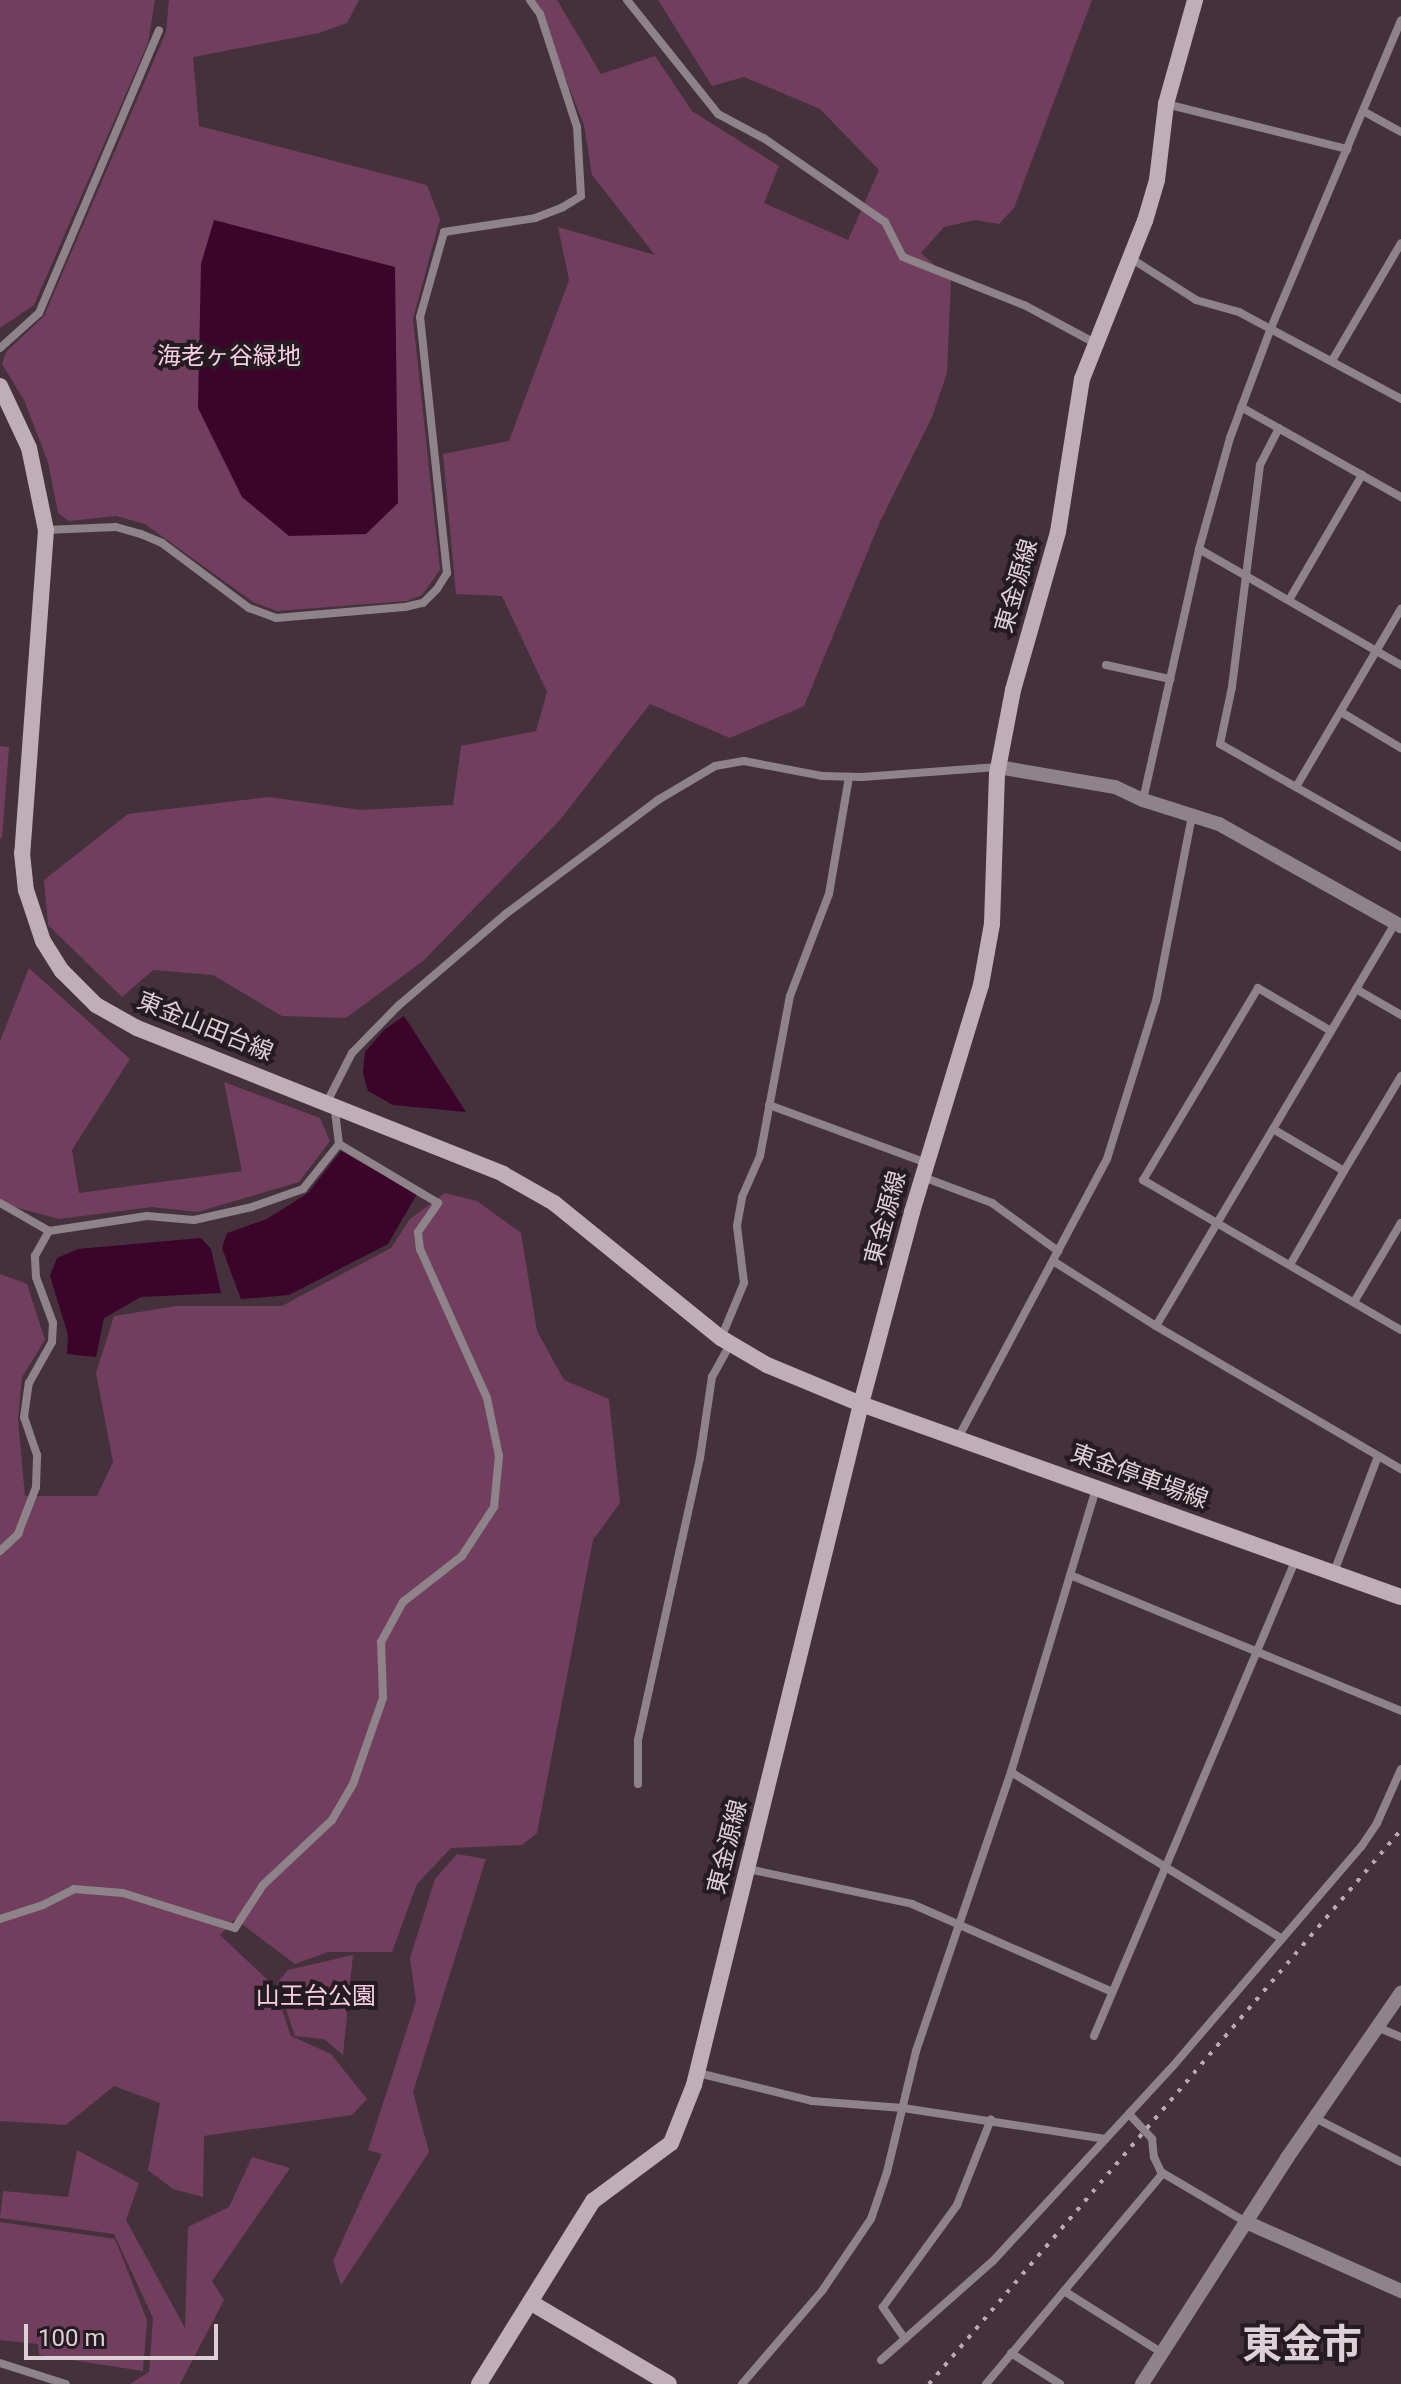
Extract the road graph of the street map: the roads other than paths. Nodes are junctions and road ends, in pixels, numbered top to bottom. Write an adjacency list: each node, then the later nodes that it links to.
1 (530, 0): 23 (street)
2 (627, 0): 14 (street)
3 (1195, 0): 7 (main road, 東金源線)
4 (1401, 20): 6 (street)
5 (159, 30): 15 (street)
6 (1398, 39): 8 (street)
7 (1166, 104): 10 (street); 12 (main road, 東金源線)
8 (1363, 111): 9 (street); 10 (street)
9 (1401, 132)
10 (1347, 149): 13 (street)
11 (1401, 243): 16 (street)
12 (1132, 259): 13 (street); 14 (main road, 東金源線)
13 (1271, 328): 16 (street); 19 (street)
14 (1095, 343): 34 (main road, 東金源線)
15 (0, 348)
16 (1333, 359): 18 (street)
17 (0, 386): 23 (main road, 東金山田台線)
18 (1401, 399)
19 (1241, 407): 20 (street); 24 (street)
20 (1279, 428): 21 (street); 25 (street)
21 (1362, 475): 22 (street); 26 (street)
22 (1401, 497)
23 (46, 530): 45 (main road, 東金山田台線)
24 (1199, 549): 25 (street); 31 (street)
25 (1244, 575): 26 (street); 36 (street)
26 (1289, 600): 28 (street)
27 (1401, 609): 28 (street)
28 (1377, 651): 30 (street); 32 (street)
29 (1106, 665): 31 (street)
30 (1401, 665)
31 (1170, 679): 37 (street)
32 (1341, 712): 33 (street); 36 (street)
33 (1401, 748)
34 (998, 767): 35 (street); 37 (street); 49 (main road, 東金源線)
35 (849, 777): 45 (street); 46 (street)
36 (1296, 787): 39 (street)
37 (1143, 800): 38 (street)
38 (1192, 814): 40 (street); 55 (street)
39 (1401, 847)
40 (1398, 924): 41 (street)
41 (1356, 989): 42 (street); 43 (street)
42 (1401, 1015)
43 (1331, 1031): 47 (street); 52 (street)
44 (1401, 1076): 50 (street)
45 (330, 1104): 48 (street); 61 (main road, 東金山田台線)
46 (769, 1105): 49 (street); 61 (street)
47 (1273, 1129): 50 (street); 52 (street)
48 (339, 1144): 54 (street); 79 (street)
49 (925, 1170): 55 (street); 62 (main road, 東金源線)
50 (1344, 1171): 57 (street)
51 (0, 1203): 54 (street)
52 (1218, 1223): 57 (street); 59 (street)
53 (1401, 1223): 58 (street)
54 (49, 1231): 67 (street)
55 (1058, 1251): 56 (street)
56 (1053, 1261): 59 (street); 63 (street)
57 (1290, 1265): 58 (street)
58 (1354, 1302): 60 (street)
59 (1156, 1326): 64 (street)
60 (1401, 1330)
61 (726, 1341): 62 (main road, 東金山田台線); 76 (street)
62 (861, 1404): 63 (main road, 東金停車場線); 77 (main road, 東金源線)
63 (958, 1438): 66 (main road, 東金停車場線)
64 (1378, 1456): 65 (street); 69 (street)
65 (1401, 1469)
66 (1097, 1487): 68 (main road, 東金停車場線); 70 (street)
67 (0, 1551)
68 (1297, 1558): 69 (main road, 東金停車場線); 72 (street)
69 (1334, 1572): 71 (main road, 東金停車場線)
70 (1070, 1575): 72 (street); 75 (street)
71 (1401, 1597)
72 (1256, 1652): 73 (street); 78 (street)
73 (1401, 1711)
74 (1401, 1769): 81 (street)
75 (1011, 1772): 78 (street); 80 (street)
76 (638, 1784)
77 (748, 1869): 80 (street); 87 (main road, 東金源線)
78 (1167, 1869): 81 (street); 82 (street)
79 (0, 1919)
80 (959, 1923): 82 (street); 88 (street)
81 (1282, 1939): 89 (street)
82 (1112, 1992): 85 (street)
83 (1401, 1993): 84 (street)
84 (1377, 2027): 86 (street); 90 (street)
85 (1094, 2036)
86 (1401, 2037)
87 (698, 2073): 88 (street); 98 (main road, 東金源線)
88 (903, 2108): 91 (street); 107 (street)
89 (1129, 2114): 92 (street); 94 (street)
90 (1315, 2118): 93 (street); 95 (street)
91 (991, 2119): 92 (street); 99 (street)
92 (1106, 2139): 99 (street)
93 (1401, 2162)
94 (1163, 2173): 95 (street); 96 (street)
95 (1246, 2222): 97 (street); 101 (street)
96 (1064, 2291): 100 (street); 101 (street)
97 (1401, 2291)
98 (530, 2302): 105 (main road, 東金源線); 106 (main road)
99 (905, 2339): 102 (street)
100 (1011, 2353): 108 (street); 109 (street)
101 (1162, 2353): 110 (street)
102 (881, 2360)
103 (0, 2363): 104 (street)
104 (66, 2384)
105 (479, 2384)
106 (669, 2384)
107 (742, 2384)
108 (986, 2384)
109 (1060, 2384)
110 (1142, 2384)

